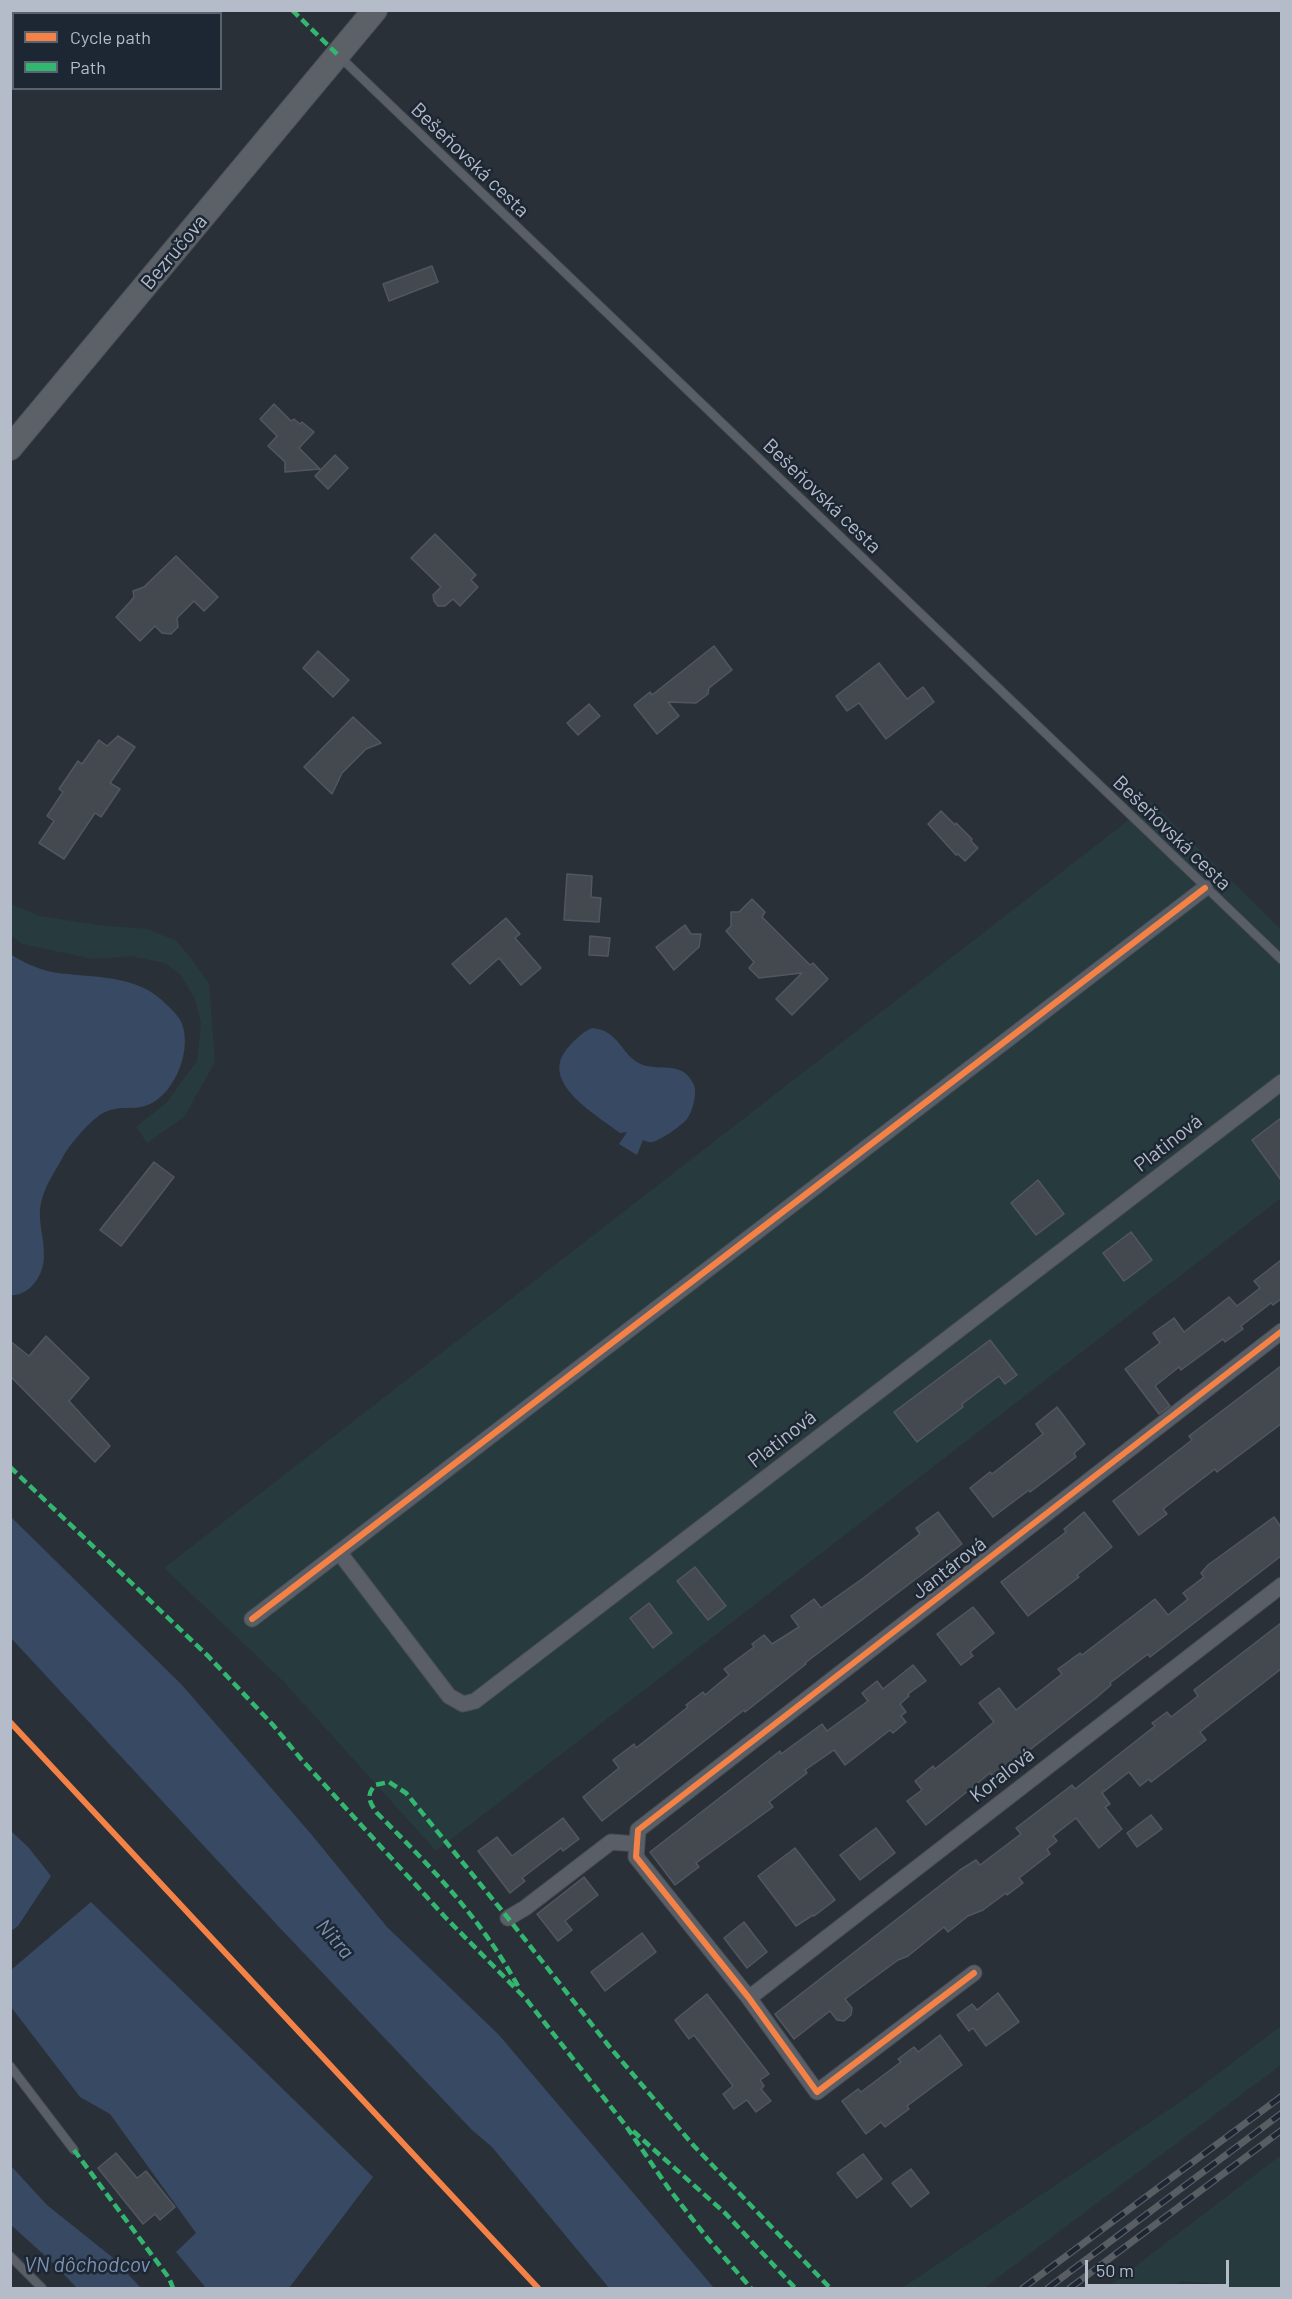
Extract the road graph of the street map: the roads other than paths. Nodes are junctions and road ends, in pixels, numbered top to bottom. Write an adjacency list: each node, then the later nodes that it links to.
1 (375, 10): 2 (main road, Bezručova)
2 (339, 56): 3 (main road, Bezručova); 4 (lane, Bešeňovská cesta)
3 (10, 448)
4 (1205, 888): 5 (lane, Bešeňovská cesta); 8 (street)
5 (1281, 960)
6 (1281, 1082): 8 (street, Platinová)
7 (1281, 1331): 11 (street, Jantárová)
8 (339, 1552): 10 (street)
9 (1281, 1585): 14 (street, Koralová)
10 (252, 1619)
11 (637, 1837): 12 (street); 14 (street)
12 (508, 1918)
13 (974, 1973): 14 (street)
14 (749, 1998)
15 (10, 2066): 16 (lane)
16 (74, 2150)
17 (10, 2256): 18 (lane)
18 (42, 2289)

